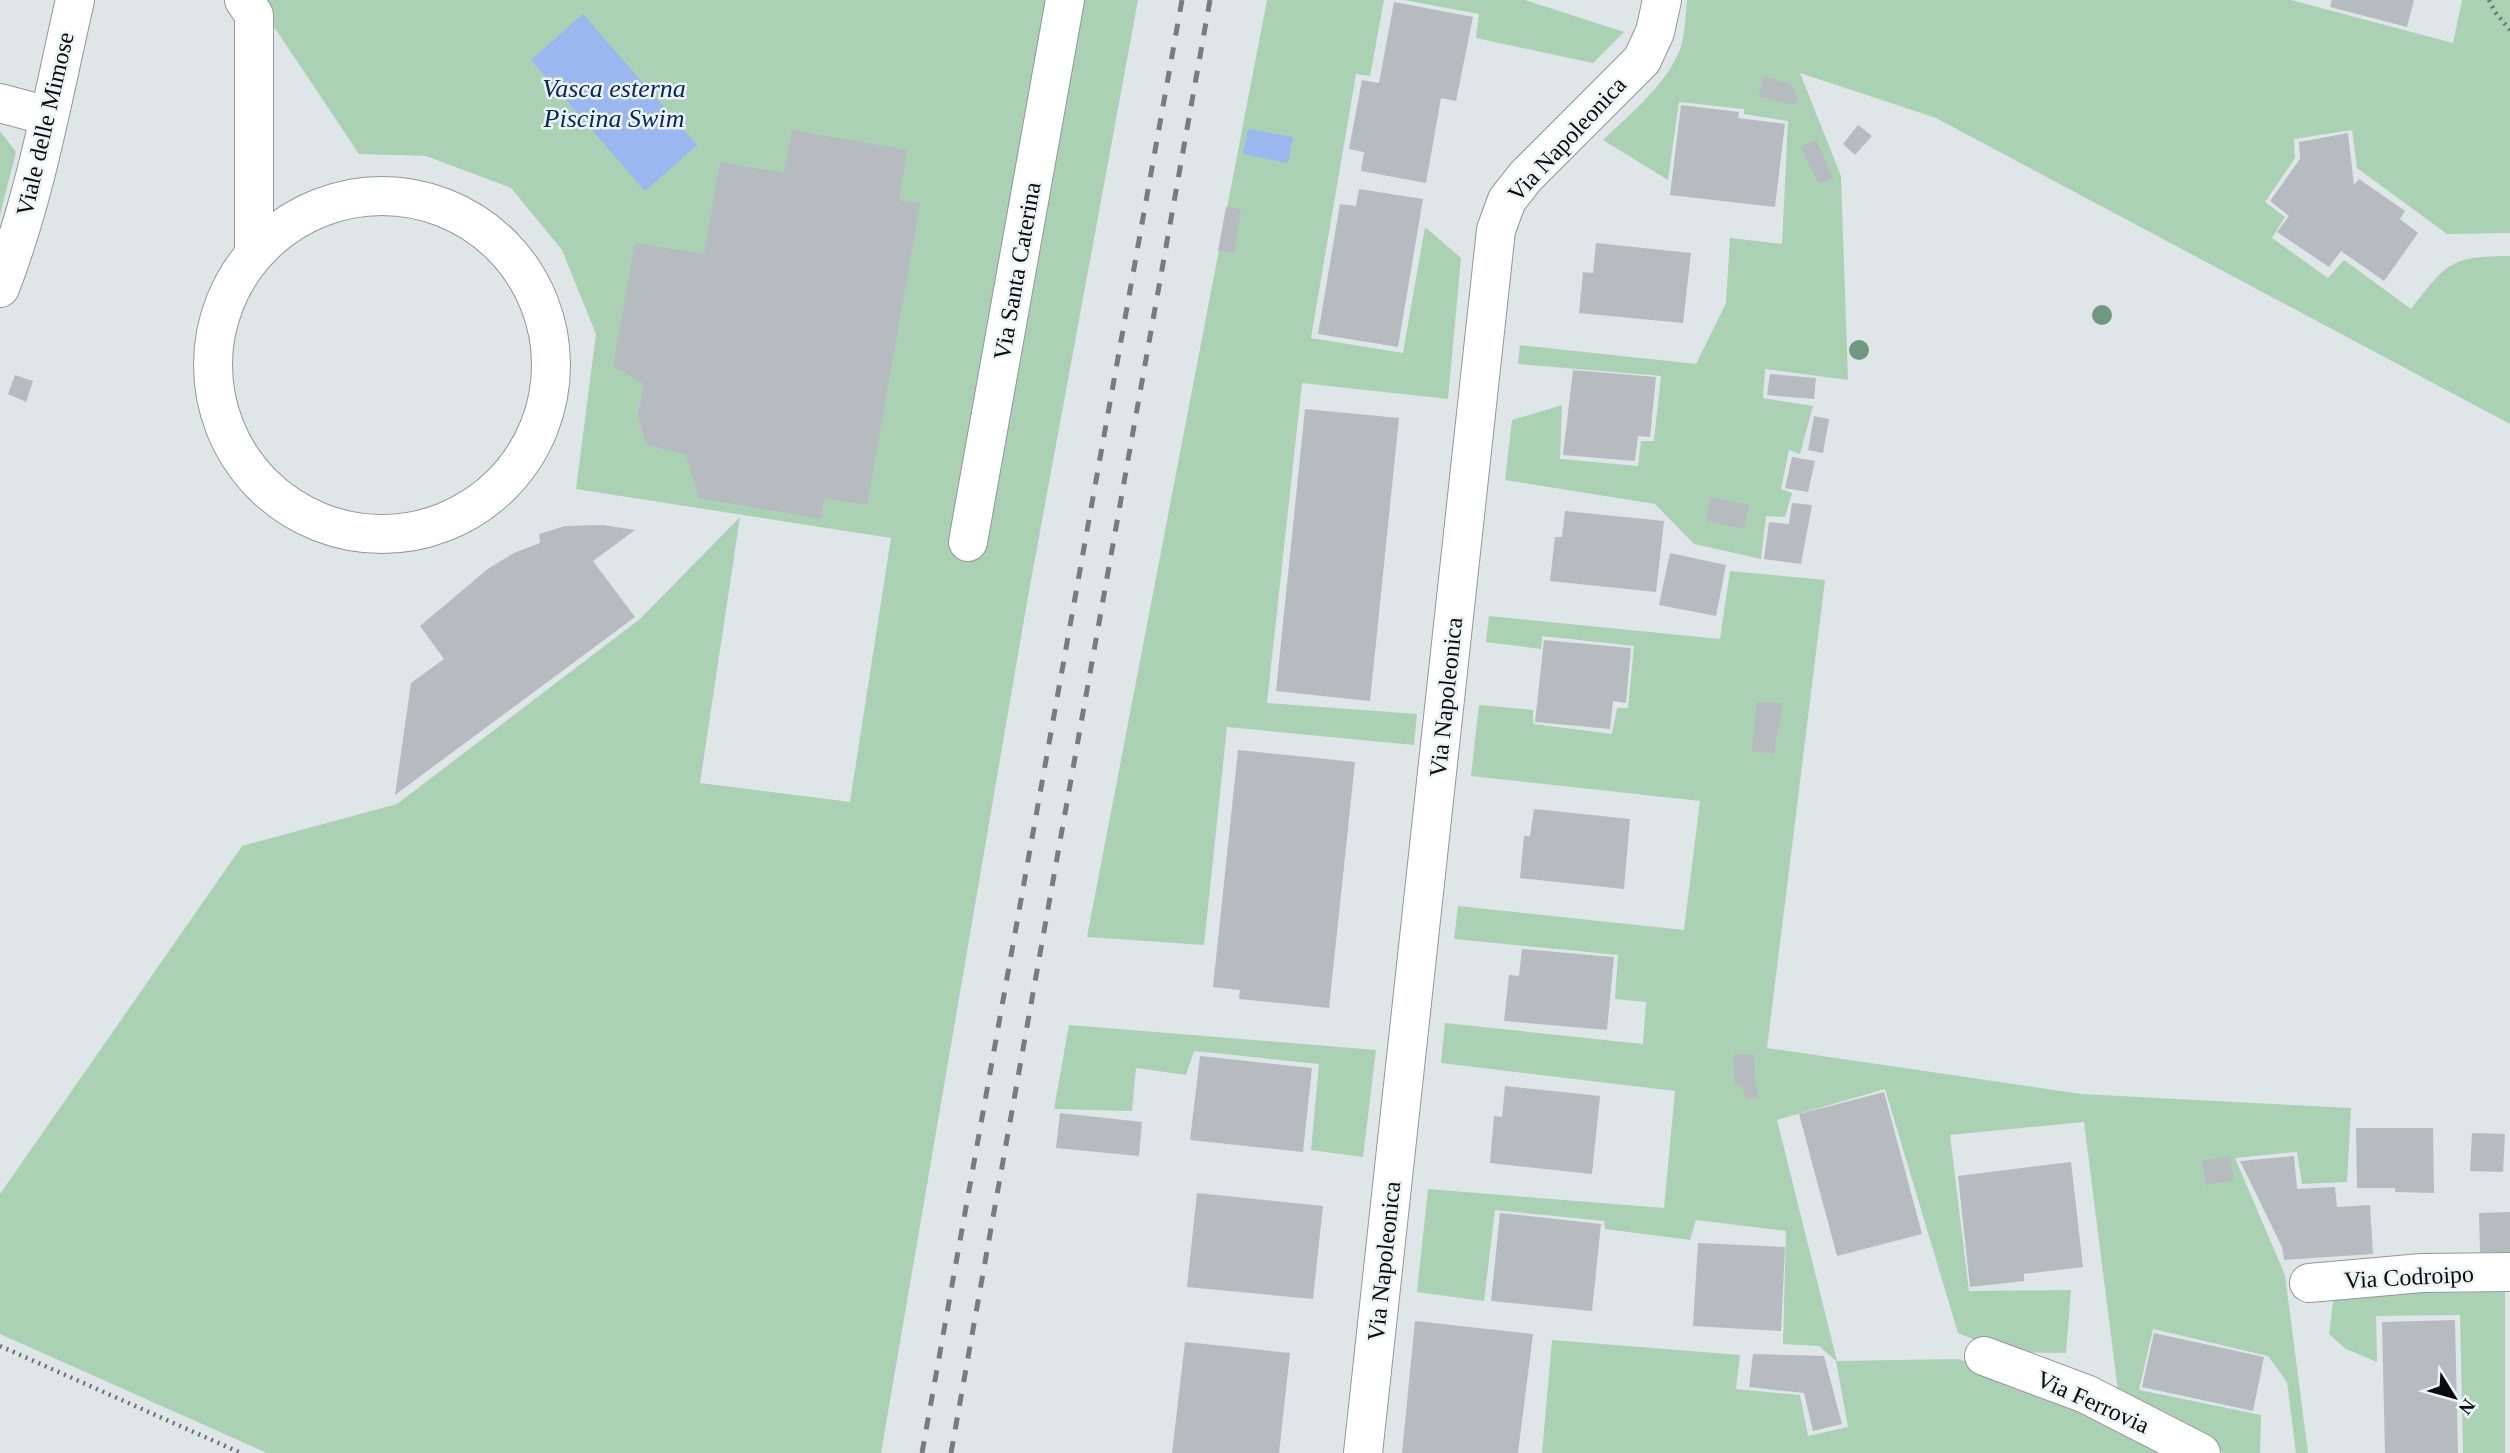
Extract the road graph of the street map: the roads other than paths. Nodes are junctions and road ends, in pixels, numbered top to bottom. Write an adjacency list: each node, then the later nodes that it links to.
1 (75, 0): 6 (street, Viale delle Mimose)
2 (244, 0): 7 (street)
3 (1065, 0): 9 (street, Via Santa Caterina)
4 (1662, 0): 13 (street, Via Napoleonica)
5 (0, 103): 6 (street)
6 (48, 116): 8 (street, Viale delle Mimose)
7 (254, 252): 7 (street)
8 (0, 288)
9 (968, 542)
10 (2510, 1272): 11 (street, Via Codroipo)
11 (2309, 1283)
12 (1984, 1356): 14 (street, Via Ferrovia)
13 (1363, 1453)
14 (2201, 1453)

